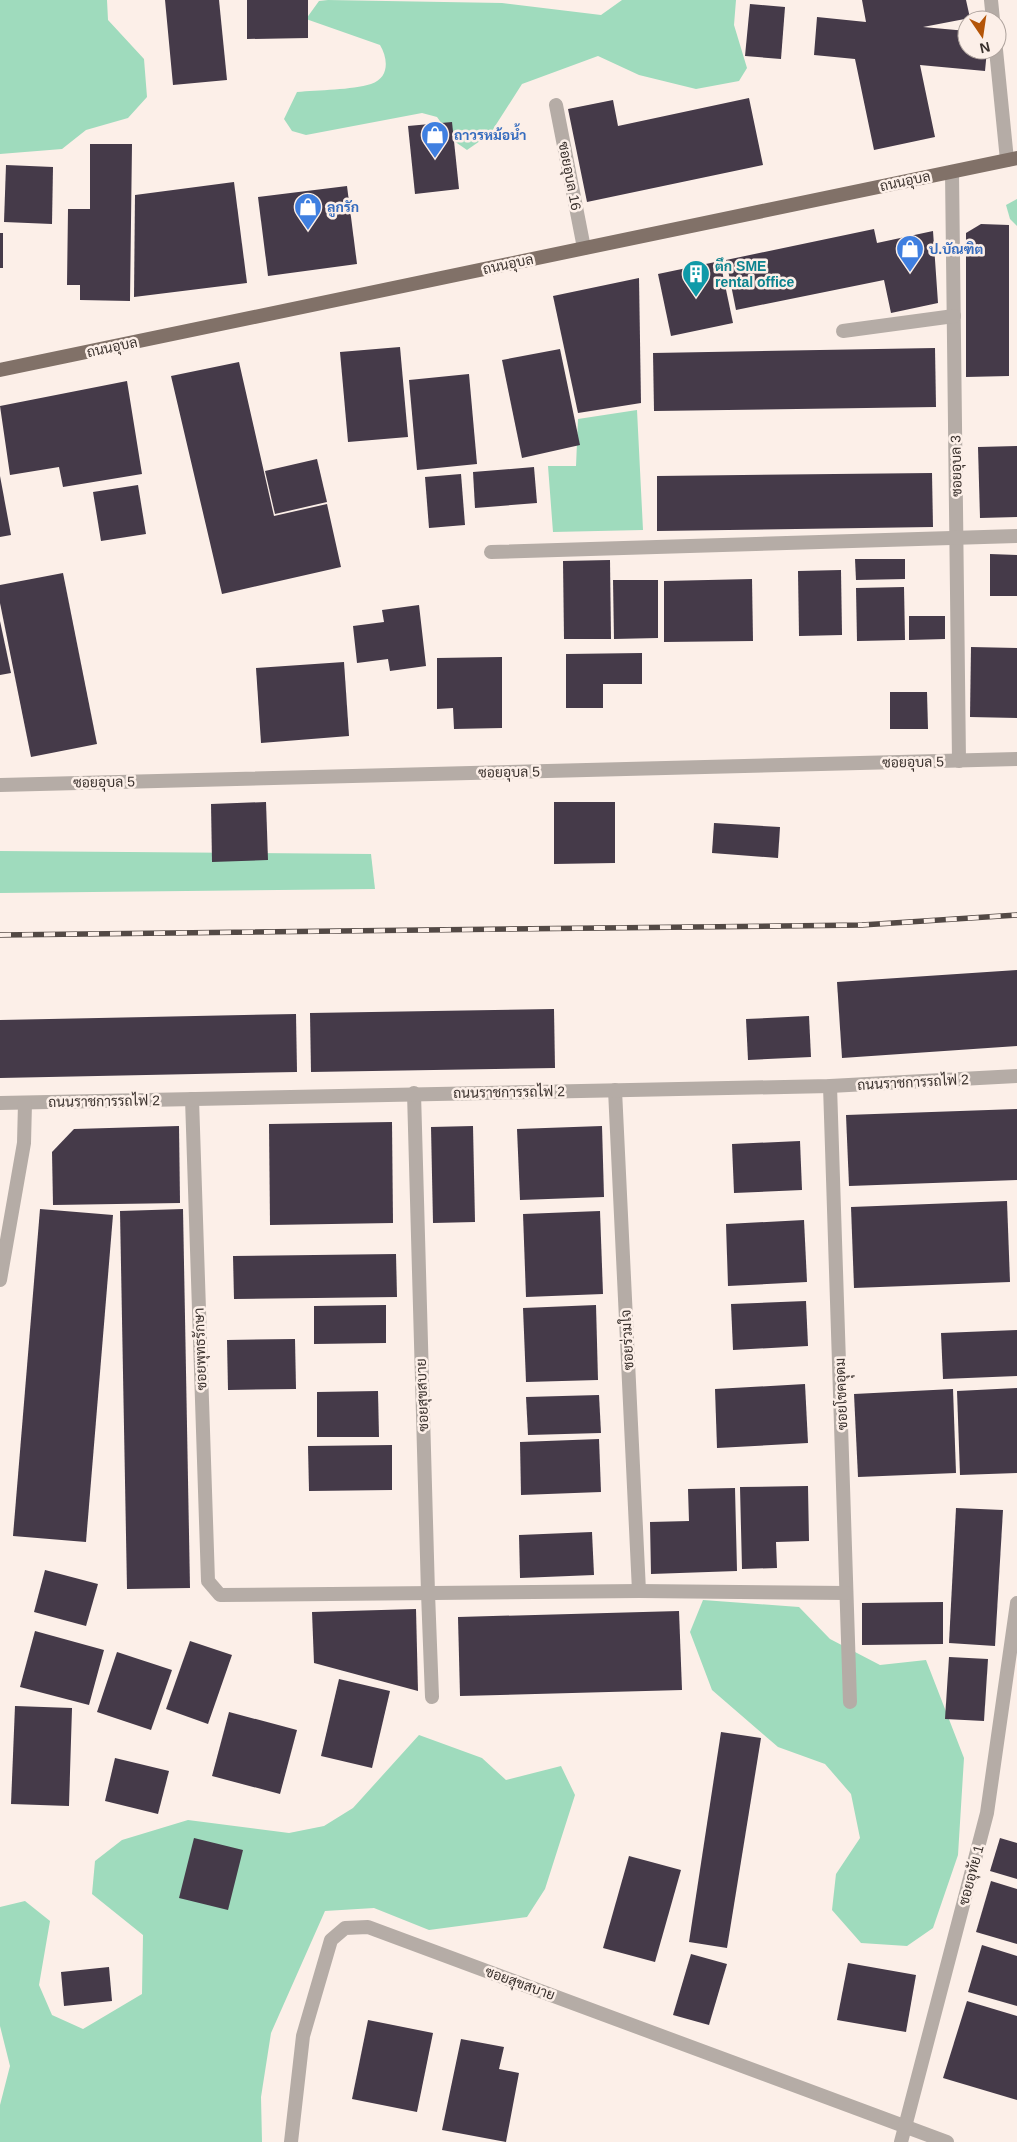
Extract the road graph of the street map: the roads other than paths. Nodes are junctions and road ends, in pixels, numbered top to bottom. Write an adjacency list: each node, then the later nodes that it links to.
1 (997, 60): 3 (street)
2 (556, 104): 5 (street, ซอยอุบล 16)
3 (1012, 159): 4 (main road, ถนนอุบล)
4 (952, 172): 5 (main road, ถนนอุบล); 6 (street, ซอยอุบล 3)
5 (584, 248): 8 (main road, ถนนอุบล)
6 (954, 316): 7 (street); 10 (street, ซอยอุบล 3)
7 (843, 331)
8 (0, 370)
9 (1017, 536): 10 (street)
10 (957, 538): 11 (street); 13 (street, ซอยอุบล 3)
11 (491, 552)
12 (1017, 758): 13 (street, ซอยอุบล 5)
13 (959, 761): 14 (street, ซอยอุบล 5)
14 (0, 785)
15 (1017, 1076): 16 (street, ถนนราชการรถไฟ 2)
16 (830, 1086): 17 (street, ถนนราชการรถไฟ 2); 25 (street, ซอยโชคอุุดม)
17 (615, 1090): 18 (street, ถนนราชการรถไฟ 2); 23 (street, ซอยร่วมใจ)
18 (414, 1093): 19 (street, ถนนราชการรถไฟ 2); 24 (street, ซอยสุขสบาย)
19 (192, 1099): 21 (street, ถนนราชการรถไฟ 2); 24 (street, ซอยพุทธรักษา)
20 (0, 1103): 21 (street, ถนนราชการรถไฟ 2)
21 (25, 1103): 22 (street)
22 (0, 1280)
23 (639, 1591): 24 (street); 25 (street)
24 (428, 1593): 27 (street, ซอยสุขสบาย)
25 (846, 1593): 28 (street, ซอยโชคอุุดม)
26 (1017, 1603): 29 (street, ซอยอุทัย 1)
27 (432, 1698)
28 (850, 1702)
29 (904, 2126): 30 (street, ซอยสุขสบาย); 31 (street, ซอยอุทัย 1); 32 (street, ซอยสุขสบาย)
30 (291, 2142)
31 (901, 2142)
32 (947, 2142)

